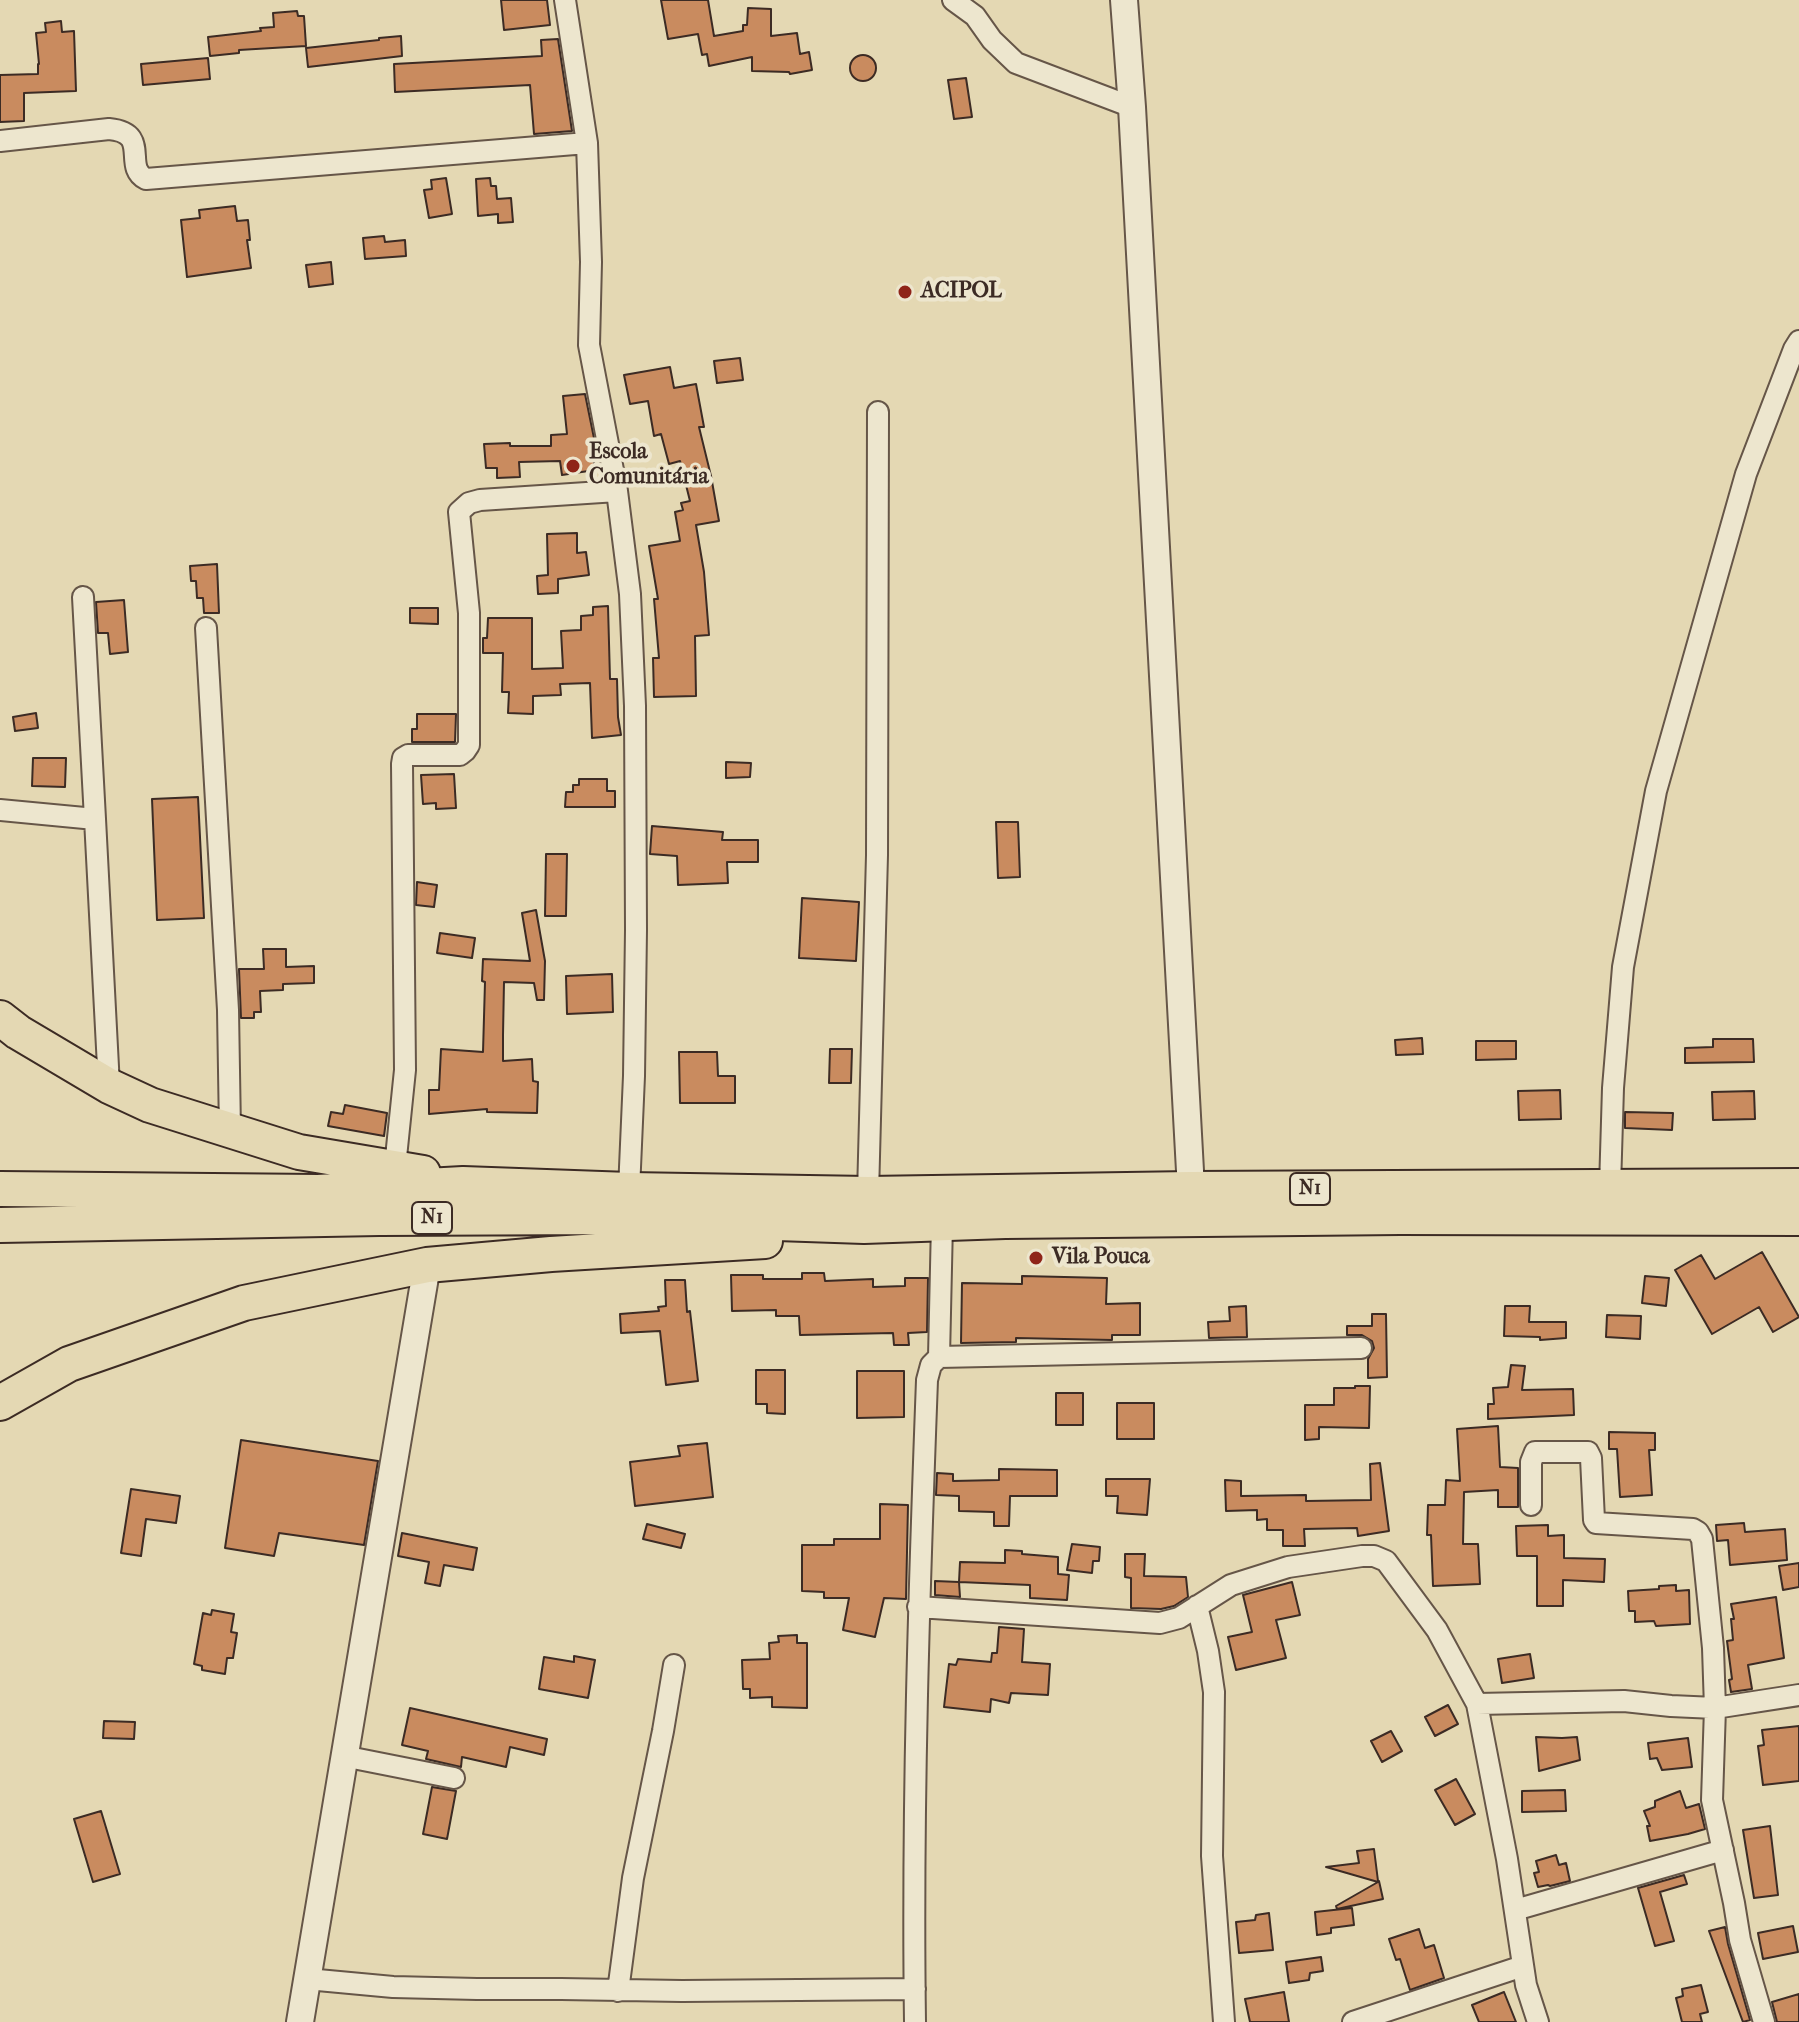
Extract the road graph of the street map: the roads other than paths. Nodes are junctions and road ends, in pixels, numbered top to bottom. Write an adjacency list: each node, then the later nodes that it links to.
1 (565, 0): 6 (street)
2 (953, 0): 4 (street)
3 (1124, 0): 4 (street)
4 (1132, 107): 22 (street)
5 (0, 141): 6 (street)
6 (587, 143): 9 (street)
7 (1799, 341): 20 (street)
8 (878, 412): 24 (street)
9 (617, 491): 17 (street); 23 (street)
10 (83, 597): 13 (street)
11 (206, 628): 16 (street)
12 (0, 810): 13 (street)
13 (95, 819): 15 (street)
14 (0, 1018): 15 (highway)
15 (109, 1086): 16 (highway)
16 (230, 1131): 17 (highway)
17 (395, 1167): 18 (highway)
18 (463, 1184): 21 (highway, N1); 23 (highway, N1)
19 (1799, 1186): 20 (highway, N1)
20 (1610, 1187): 22 (highway, N1)
21 (0, 1189)
22 (1191, 1189): 24 (highway, N1)
23 (629, 1190): 24 (highway, N1)
24 (866, 1210): 26 (highway, N1); 27 (highway, N1); 28 (highway)
25 (1799, 1218): 26 (highway, N1)
26 (942, 1223): 30 (street)
27 (0, 1225)
28 (427, 1265): 31 (highway); 39 (street)
29 (1361, 1348): 30 (street)
30 (939, 1357): 34 (street)
31 (0, 1403)
32 (1531, 1505): 38 (street)
33 (1197, 1606): 34 (street); 37 (street); 49 (street)
34 (918, 1607): 45 (street)
35 (674, 1665): 46 (street)
36 (1799, 1695): 38 (street)
37 (1477, 1704): 38 (street); 42 (street)
38 (1715, 1708): 41 (street)
39 (343, 1756): 40 (street); 44 (street)
40 (454, 1778)
41 (1723, 1850): 42 (street); 52 (street)
42 (1515, 1910): 43 (street)
43 (1523, 1966): 50 (street); 51 (street)
44 (307, 1979): 46 (street); 47 (street)
45 (915, 1989): 46 (street); 48 (street)
46 (618, 1991)
47 (300, 2022)
48 (915, 2022)
49 (1224, 2022)
50 (1353, 2022)
51 (1538, 2022)
52 (1764, 2022)

